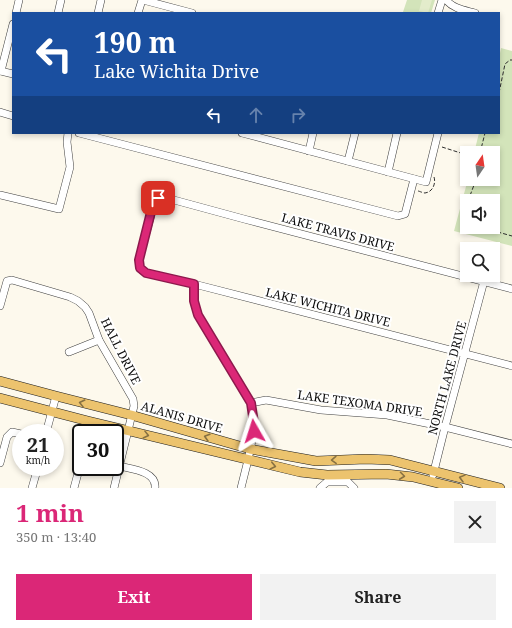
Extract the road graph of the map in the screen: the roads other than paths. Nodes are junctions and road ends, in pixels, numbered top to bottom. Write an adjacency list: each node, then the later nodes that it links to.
1 (19, 0): 7 (street)
2 (61, 0): 8 (street)
3 (101, 0): 9 (street)
4 (142, 0): 10 (street); 11 (street)
5 (442, 0): 12 (street)
6 (446, 0): 13 (street)
7 (16, 12)
8 (58, 12)
9 (98, 12)
10 (138, 12)
11 (181, 12)
12 (438, 12)
13 (471, 12)
14 (12, 28): 15 (street)
15 (1, 71): 16 (street)
16 (12, 74)
17 (0, 112): 18 (street)
18 (12, 116)
19 (68, 134): 31 (street)
20 (83, 134): 30 (street)
21 (249, 134): 26 (street)
22 (313, 134): 27 (street)
23 (355, 134): 28 (street)
24 (398, 134): 29 (street)
25 (438, 134): 30 (street)
26 (270, 137): 27 (street)
27 (309, 151): 28 (street)
28 (348, 161): 29 (street)
29 (388, 172): 30 (street)
30 (414, 179)
31 (0, 195)
32 (158, 198): 33 (street, LAKE TRAVIS DRIVE); 36 (street, LAKE WICHITA DRIVE)
33 (460, 275)
34 (484, 282): 41 (street, NORTH LAKE DRIVE)
35 (488, 282): 37 (street, LAKE TRAVIS DRIVE)
36 (194, 284): 41 (street, LAKE WICHITA DRIVE); 46 (street)
37 (512, 289)
38 (0, 306): 39 (street, HALL DRIVE)
39 (100, 340): 40 (street); 48 (street, HALL DRIVE)
40 (69, 352)
41 (464, 354): 42 (street, LAKE WICHITA DRIVE); 50 (street, NORTH LAKE DRIVE)
42 (512, 366)
43 (0, 381): 44 (main road, ALANIS DRIVE)
44 (56, 396): 47 (street); 48 (main road, ALANIS DRIVE, one-way to 44)
45 (0, 398): 47 (main road, ALANIS DRIVE)
46 (251, 403): 50 (street, LAKE TEXOMA DRIVE); 55 (street)
47 (52, 412): 49 (street); 51 (main road, ALANIS DRIVE)
48 (131, 415): 51 (street, HALL DRIVE); 55 (main road, ALANIS DRIVE, one-way to 48)
49 (49, 424)
50 (445, 427): 54 (street, LAKE TEXOMA DRIVE); 59 (street, NORTH LAKE DRIVE)
51 (128, 430): 53 (street, HALL DRIVE); 56 (main road, ALANIS DRIVE, one-way to 56)
52 (12, 432): 57 (street)
53 (124, 442)
54 (512, 444)
55 (250, 449): 56 (street); 59 (main road, ALANIS DRIVE, one-way to 55)
56 (248, 460): 63 (main road, ALANIS DRIVE, one-way to 63); 68 (street)
57 (0, 463)
58 (124, 463): 67 (street)
59 (434, 471): 63 (street, NORTH LAKE DRIVE); 72 (main road, ALANIS DRIVE, one-way to 59)
60 (35, 476): 64 (street)
61 (77, 476): 65 (street)
62 (116, 476): 66 (street, HALL DRIVE)
63 (432, 481): 71 (main road, ALANIS DRIVE)
64 (32, 488)
65 (74, 488)
66 (114, 488)
67 (155, 488)
68 (241, 488)
69 (320, 488): 70 (street)
70 (354, 488)
71 (458, 488)
72 (500, 488)

